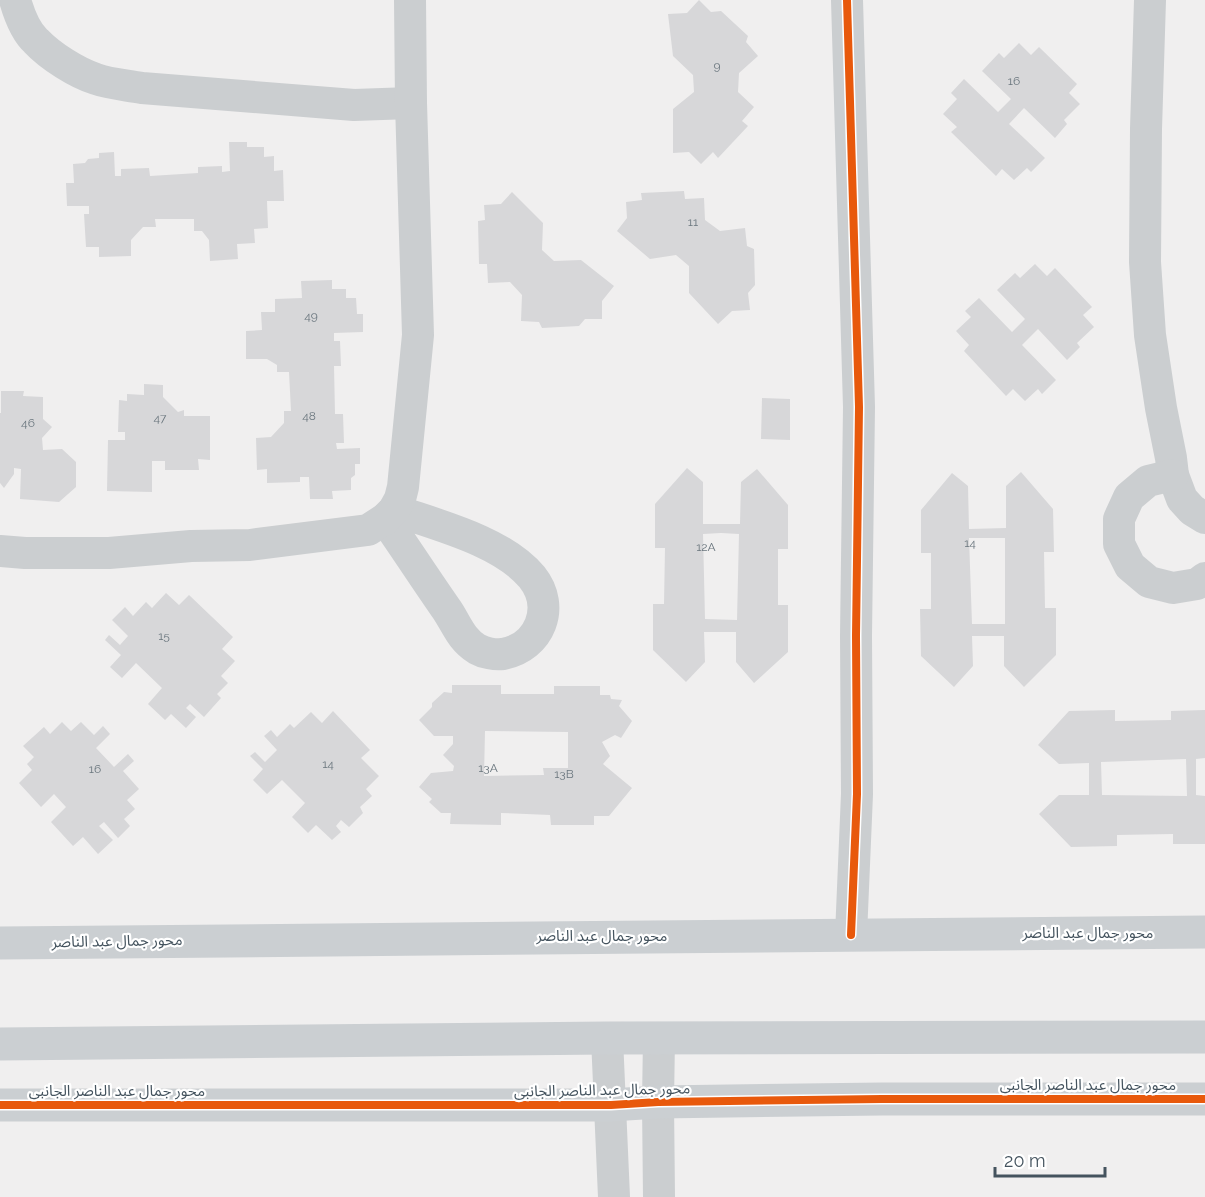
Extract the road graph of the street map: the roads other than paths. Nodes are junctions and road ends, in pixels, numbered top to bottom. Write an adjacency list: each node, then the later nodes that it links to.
1 (15, 0): 5 (street)
2 (410, 0): 5 (street)
3 (847, 0): 12 (street)
4 (1150, 0): 6 (street)
5 (411, 103): 7 (street)
6 (1173, 475): 8 (street); 10 (street)
7 (390, 514): 7 (street); 9 (street)
8 (1205, 518)
9 (0, 551)
10 (1205, 578)
11 (1205, 932): 12 (main road, محور جمال عبد الناصر)
12 (851, 934): 13 (main road, محور جمال عبد الناصر)
13 (0, 943)
14 (1205, 1037): 16 (main road)
15 (607, 1038): 16 (main road); 17 (main road); 20 (street)
16 (658, 1038): 19 (street)
17 (0, 1044)
18 (1205, 1099): 19 (main road, محور جمال عبد الناصر الجانبى)
19 (658, 1102): 20 (main road, محور جمال عبد الناصر الجانبى); 23 (street)
20 (611, 1104): 21 (main road, محور جمال عبد الناصر الجانبى); 22 (street)
21 (0, 1105)
22 (614, 1197)
23 (660, 1197)

